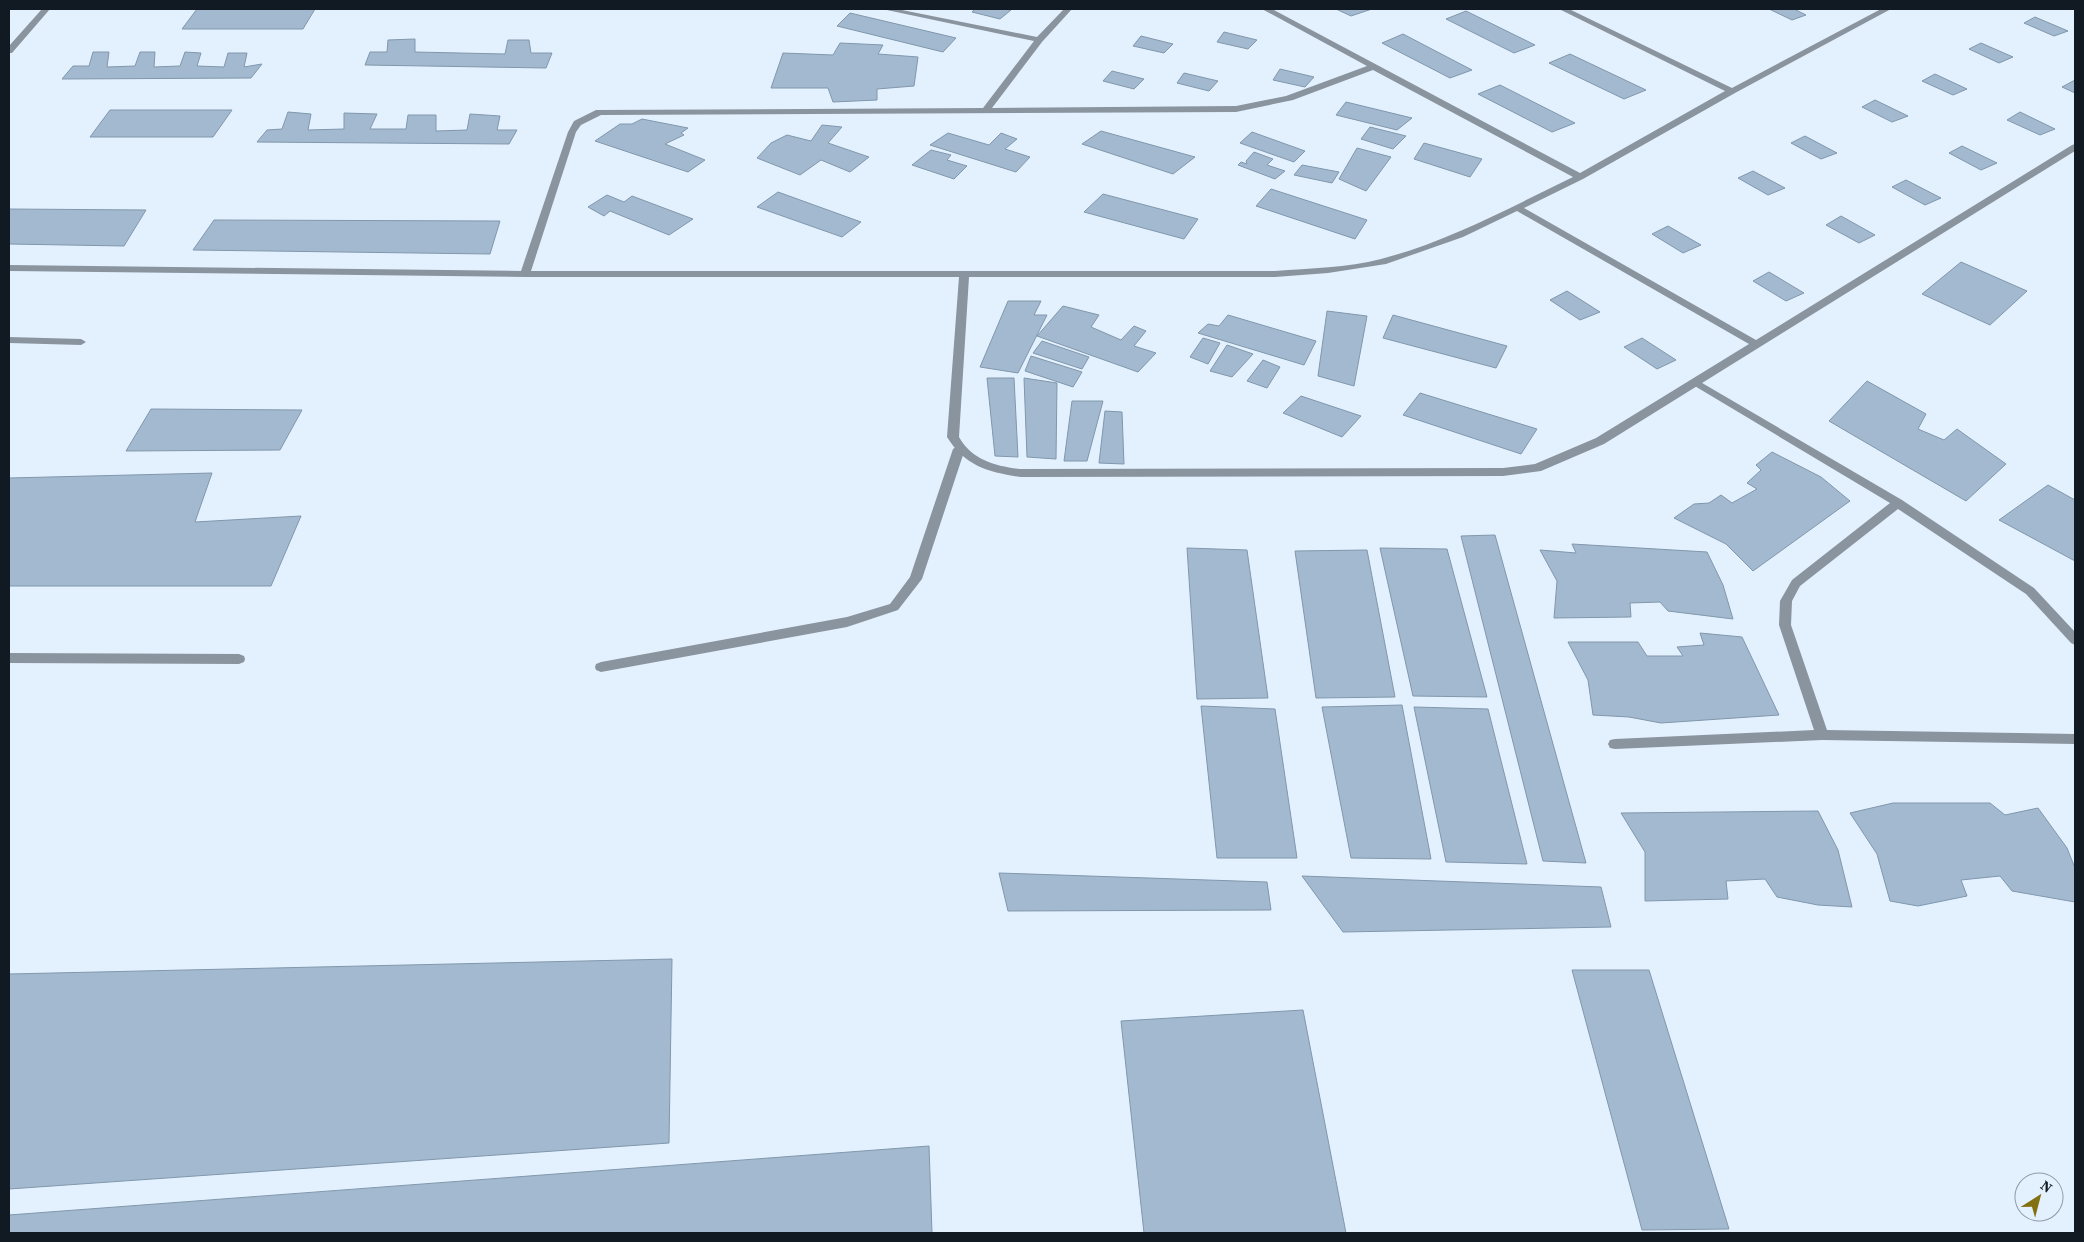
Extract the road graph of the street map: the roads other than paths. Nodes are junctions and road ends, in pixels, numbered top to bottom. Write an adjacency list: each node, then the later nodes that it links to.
1 (46, 9): 8 (street)
2 (886, 9): 7 (street)
3 (1068, 9): 7 (street)
4 (1266, 9): 9 (street)
5 (1563, 9): 10 (street)
6 (1887, 9): 10 (street)
7 (1039, 40): 11 (street)
8 (9, 51)
9 (1372, 67): 11 (street); 13 (street)
10 (1732, 91): 13 (street)
11 (986, 111): 16 (street)
12 (2075, 147): 20 (street)
13 (1580, 177): 14 (street)
14 (1516, 207): 17 (street); 20 (street)
15 (9, 268): 16 (street)
16 (525, 274): 17 (street)
17 (964, 274): 22 (street)
18 (9, 340): 19 (street)
19 (81, 342)
20 (1758, 345): 21 (street)
21 (1697, 383): 22 (street); 23 (street)
22 (959, 449): 27 (street)
23 (1898, 503): 24 (street); 28 (street)
24 (2075, 640)
25 (9, 658): 26 (street)
26 (239, 659)
27 (600, 667)
28 (1822, 735): 29 (street); 30 (street)
29 (2075, 739)
30 (1615, 744)

